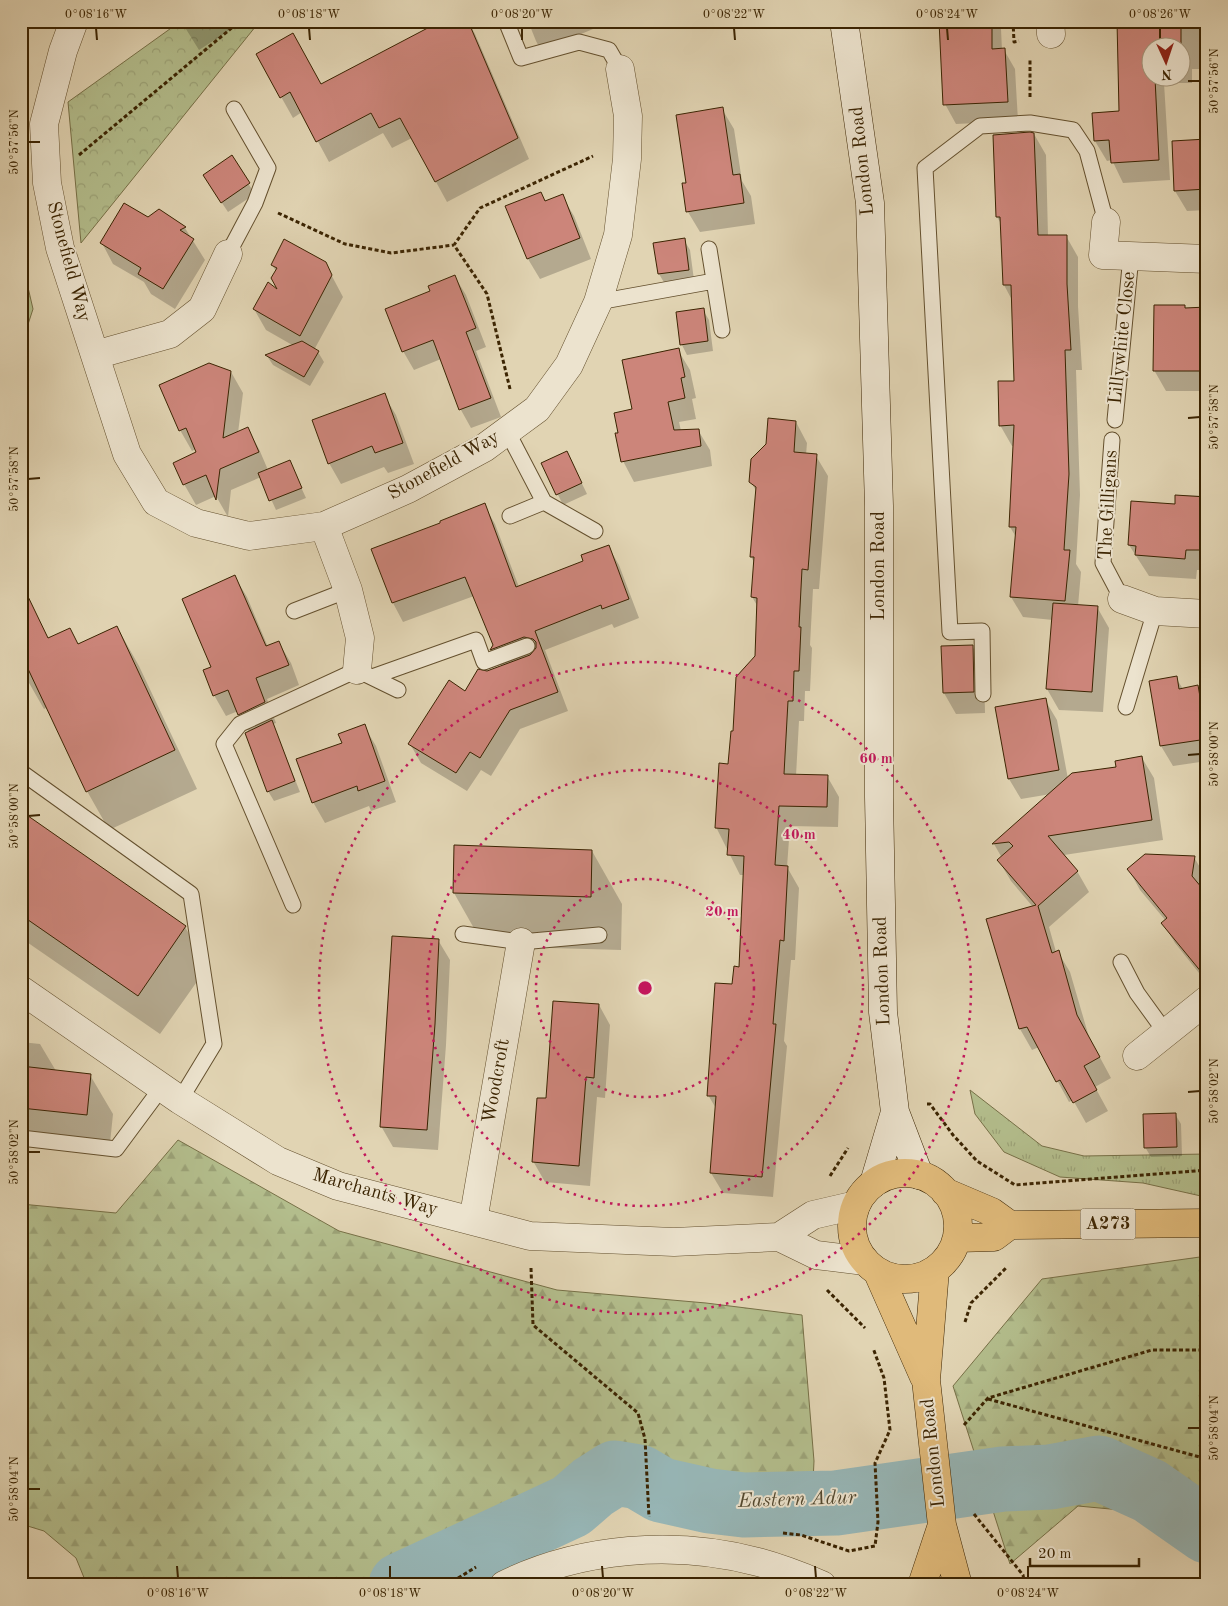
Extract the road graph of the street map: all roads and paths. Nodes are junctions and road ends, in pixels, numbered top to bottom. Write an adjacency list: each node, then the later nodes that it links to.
1 (74, 21): 12 (street, Stonefield Way)
2 (240, 21): 12 (path)
3 (506, 21): 8 (lane)
4 (844, 21): 54 (street, London Road)
5 (1013, 21): 7 (path)
6 (1044, 35): 10 (path)
7 (1022, 41)
8 (620, 69): 11 (street, Stonefield Way)
9 (234, 109): 13 (lane)
10 (1030, 123): 14 (lane); 40 (lane)
11 (627, 159): 15 (path); 21 (street, Stonefield Way)
12 (47, 183): 23 (street, Stonefield Way)
13 (255, 203): 15 (path); 17 (lane)
14 (1106, 222): 18 (street, Lillywhite Close)
15 (454, 245): 24 (path)
16 (709, 249): 20 (lane)
17 (228, 254): 23 (street)
18 (1131, 256): 19 (street, Lillywhite Close); 25 (lane, Lillywhite Close)
19 (1207, 259)
20 (714, 281): 21 (lane); 22 (lane)
21 (598, 302): 24 (street, Stonefield Way)
22 (722, 330)
23 (95, 355): 30 (street, Stonefield Way)
24 (537, 409): 26 (street, Stonefield Way)
25 (1114, 420)
26 (507, 431): 28 (lane); 30 (street, Stonefield Way)
27 (1112, 440): 33 (lane, The Gilligans)
28 (544, 502): 29 (lane); 31 (lane)
29 (510, 516)
30 (324, 526): 32 (street)
31 (595, 531)
32 (348, 590): 34 (lane); 38 (street)
33 (1122, 599): 35 (street, The Gilligans)
34 (294, 611)
35 (1155, 611): 36 (street, The Gilligans); 41 (lane)
36 (1207, 614)
37 (527, 646): 38 (lane)
38 (365, 673): 39 (lane); 43 (lane)
39 (398, 690)
40 (983, 694)
41 (1126, 707)
42 (21, 772): 52 (lane)
43 (293, 905)
44 (463, 934): 46 (lane)
45 (599, 935): 46 (lane)
46 (521, 942): 61 (street, Woodcroft)
47 (1121, 962): 50 (lane)
48 (21, 990): 52 (street, Marchants Way)
49 (1207, 1000): 50 (street)
50 (1166, 1033): 51 (street)
51 (1137, 1056)
52 (171, 1094): 55 (lane); 61 (street, Marchants Way)
53 (930, 1104): 56 (path)
54 (895, 1112): 57 (street, London Road); 58 (street, London Road)
55 (21, 1138)
56 (1207, 1170)
57 (919, 1175): 58 (main road); 59 (main road)
58 (874, 1183): 60 (main road)
59 (945, 1192): 63 (main road); 66 (main road)
60 (856, 1205): 65 (street); 68 (main road)
61 (473, 1220): 64 (street, Marchants Way)
62 (1207, 1223): 63 (main road, A273)
63 (1010, 1224): 66 (main road)
64 (530, 1236): 65 (street, Marchants Way); 80 (path)
65 (779, 1237): 68 (street, Marchants Way)
66 (957, 1238): 69 (main road)
67 (1010, 1264): 71 (path)
68 (871, 1267): 69 (main road); 75 (main road, London Road)
69 (935, 1270): 75 (main road, London Road)
70 (821, 1285): 72 (path)
71 (964, 1328)
72 (868, 1336)
73 (871, 1344): 81 (path)
74 (1207, 1350): 76 (path)
75 (926, 1380): 82 (main road, London Road)
76 (988, 1398): 77 (path); 78 (path)
77 (960, 1419)
78 (1207, 1459)
79 (972, 1510): 87 (path)
80 (649, 1512)
81 (878, 1522)
82 (942, 1525): 85 (main road, London Road); 86 (main road, London Road)
83 (504, 1585): 84 (street)
84 (822, 1585)
85 (922, 1585)
86 (958, 1585)
87 (1025, 1585)

